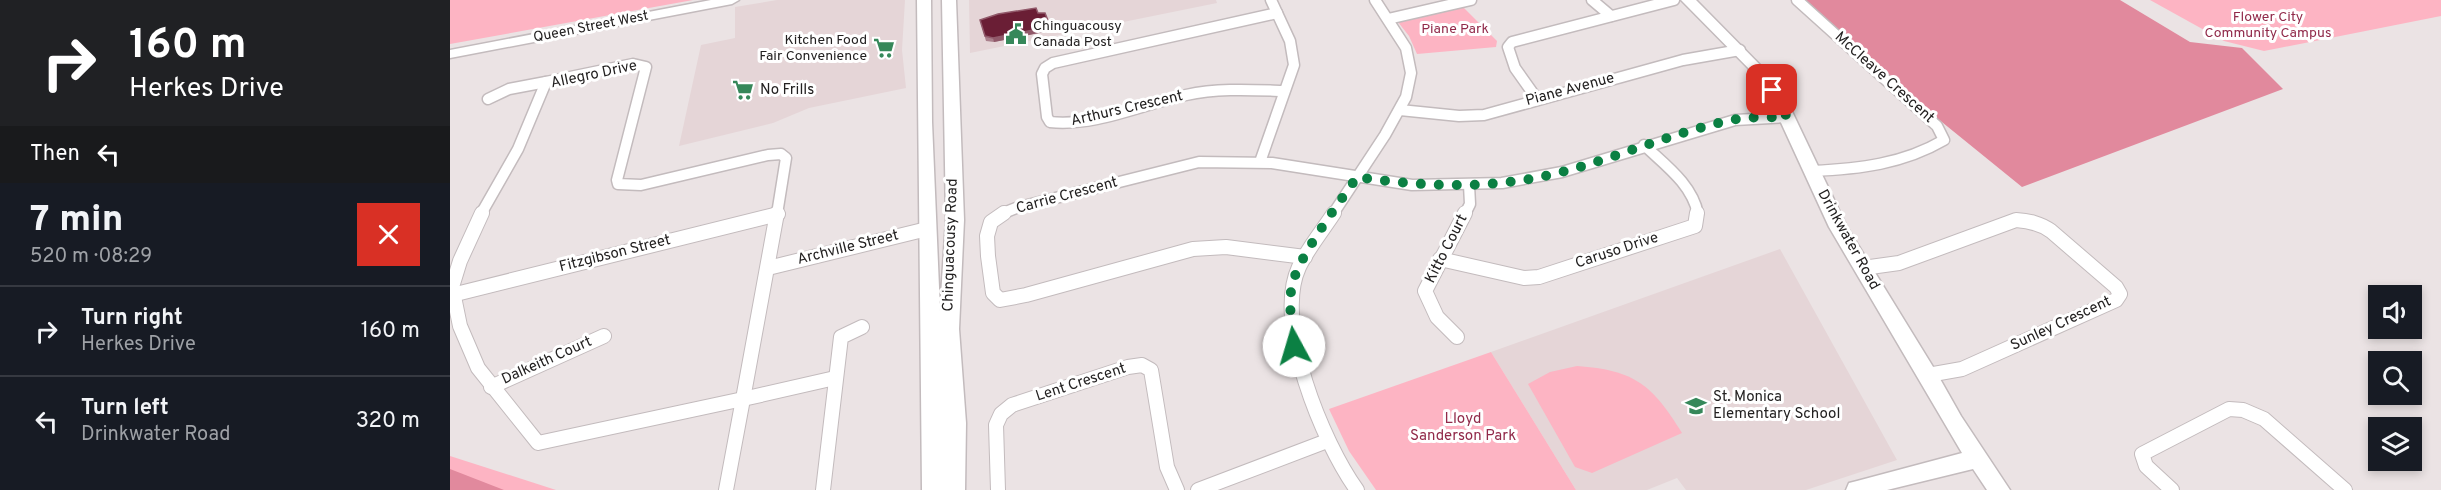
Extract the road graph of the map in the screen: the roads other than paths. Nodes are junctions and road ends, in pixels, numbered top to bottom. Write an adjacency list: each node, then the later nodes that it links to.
1 (732, 0): 15 (main road, Queen Street West)
2 (924, 0): 28 (main road, Chinguacousy Road)
3 (949, 0): 46 (main road, Chinguacousy Road)
4 (1271, 0): 11 (street)
5 (1375, 0): 13 (street)
6 (1471, 0): 13 (street)
7 (1592, 0): 12 (street)
8 (1674, 0): 12 (street)
9 (1688, 0): 14 (main road, Drinkwater Road)
10 (1797, 0): 24 (street, McCleave Crescent)
11 (1277, 14): 17 (street); 17 (street, Arthurs Crescent)
12 (1611, 16): 19 (street)
13 (1388, 19): 20 (street)
14 (1740, 50): 19 (street, Piane Avenue); 21 (main road, Drinkwater Road)
15 (450, 54)
16 (546, 82): 18 (street); 27 (street, Allegro Drive); 33 (street, Allegro Drive)
17 (1284, 91): 23 (street)
18 (488, 99)
19 (1537, 99): 20 (street, Piane Avenue)
20 (1400, 110): 25 (street)
21 (1787, 117): 22 (street, Carrie Crescent); 24 (main road, Drinkwater Road)
22 (1644, 146): 26 (street, Carrie Crescent); 30 (street, Caruso Drive)
23 (1260, 162): 25 (street, Carrie Crescent); 29 (street, Carrie Crescent)
24 (1812, 171): 32 (main road, Drinkwater Road)
25 (1357, 177): 26 (street, Carrie Crescent); 29 (street)
26 (1469, 185): 30 (street, Kitto Court)
27 (778, 214): 31 (street, Allegro Drive); 33 (street, Fitzgibson Street)
28 (927, 229): 31 (street, Archville Street); 45 (main road, Chinguacousy Road)
29 (1305, 257): 41 (street)
30 (1440, 260): 36 (street, Kitto Court)
31 (768, 268): 40 (street, Allegro Drive)
32 (1863, 268): 37 (main road, Drinkwater Road); 37 (street, Sunley Crescent)
33 (452, 295): 39 (street, Allegro Drive)
34 (862, 327): 38 (street)
35 (604, 336): 39 (street, Dalkeith Court)
36 (1457, 337)
37 (1928, 375): 42 (main road, Drinkwater Road)
38 (835, 378): 40 (street); 44 (street)
39 (490, 387): 40 (street, Allegro Drive)
40 (743, 399): 43 (street, Allegro Drive)
41 (1327, 441): 49 (street); 50 (street)
42 (1977, 459): 51 (main road); 52 (main road, Drinkwater Road)
43 (726, 490)
44 (823, 490)
45 (933, 490)
46 (954, 490)
47 (998, 490): 48 (street, Lent Crescent)
48 (1177, 490)
49 (1198, 490)
50 (1357, 490)
51 (1857, 490)
52 (1999, 490)
53 (2172, 490): 54 (street)
54 (2345, 490)

